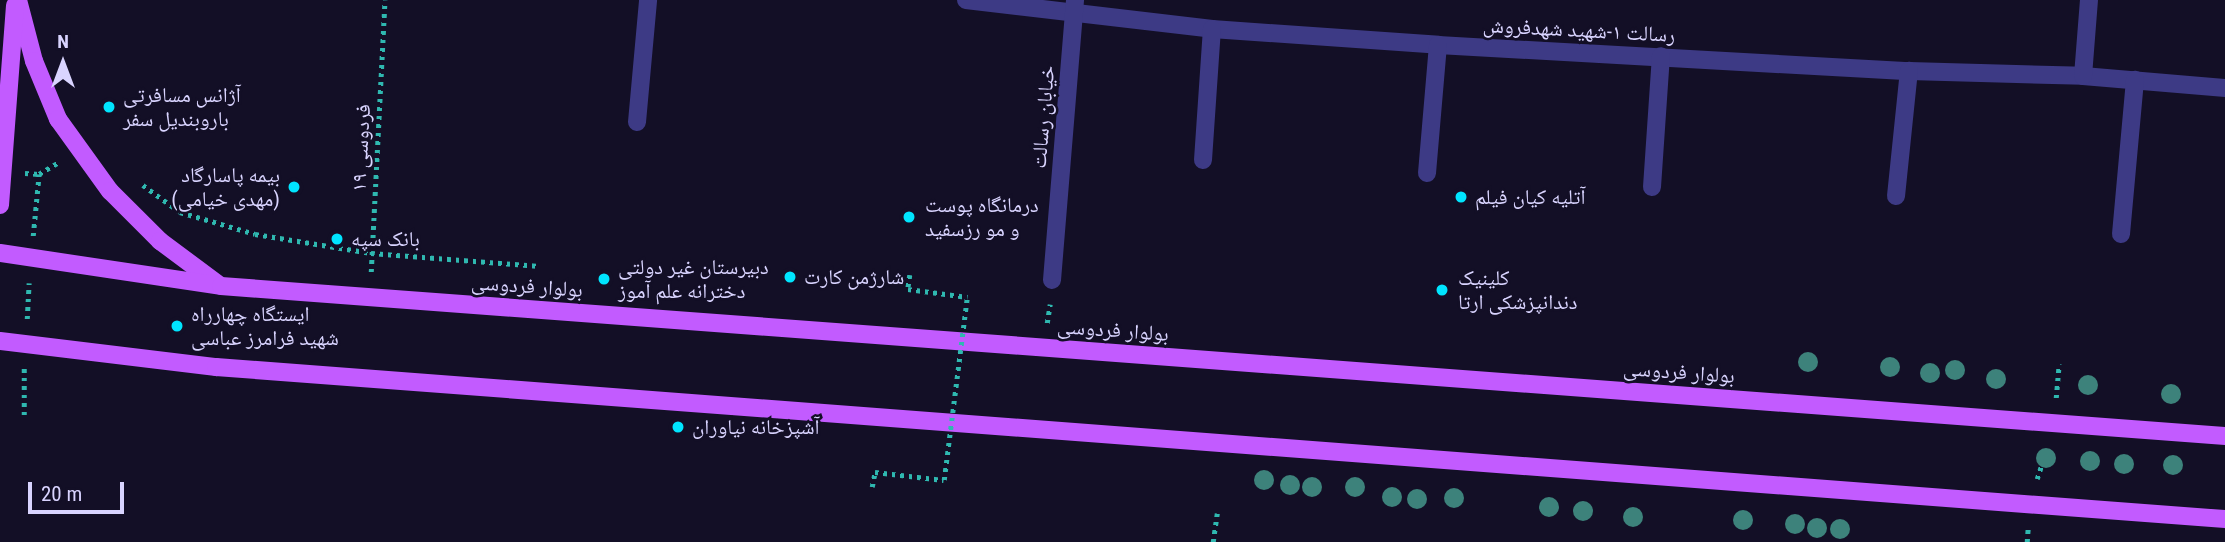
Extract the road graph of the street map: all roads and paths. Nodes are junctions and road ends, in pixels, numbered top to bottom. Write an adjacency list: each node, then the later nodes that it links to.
1 (17, 0): 21 (main road); 29 (main road)
2 (383, 0): 24 (path, فردوسی ۱۹)
3 (648, 0): 14 (street)
4 (966, 0): 6 (street, رسالت ۱-شهید شهدفروش)
5 (2089, 0): 11 (street)
6 (1075, 6): 7 (street, رسالت ۱-شهید شهدفروش); 28 (street, خیابان رسالت)
7 (1212, 29): 8 (street, رسالت ۱-شهید شهدفروش); 15 (street)
8 (1438, 45): 9 (street, رسالت ۱-شهید شهدفروش); 16 (street)
9 (1661, 56): 10 (street, رسالت ۱-شهید شهدفروش); 19 (street)
10 (1909, 71): 11 (street, رسالت ۱-شهید شهدفروش); 20 (street)
11 (2083, 76): 12 (street, رسالت ۱-شهید شهدفروش)
12 (2135, 80): 13 (street, رسالت ۱-شهید شهدفروش); 22 (street)
13 (2225, 88)
14 (637, 122)
15 (1203, 160)
16 (1427, 173)
17 (39, 174): 25 (path)
18 (139, 182): 24 (path)
19 (1652, 187)
20 (1896, 196)
21 (0, 205)
22 (2121, 234)
23 (0, 253): 25 (main road, بولوار فردوسی)
24 (371, 253): 26 (path); 30 (path, فردوسی ۱۹)
25 (31, 259): 29 (main road, بولوار فردوسی); 32 (path)
26 (540, 267)
27 (910, 275): 38 (path, bridge)
28 (1052, 280): 33 (path)
29 (221, 286): 30 (main road, بولوار فردوسی)
30 (371, 298): 33 (main road, بولوار فردوسی)
31 (0, 341): 32 (main road)
32 (25, 345): 35 (path); 39 (main road)
33 (1044, 348): 36 (main road, بولوار فردوسی)
34 (2059, 364): 36 (path)
35 (24, 415)
36 (2054, 423): 37 (main road, بولوار فردوسی); 39 (path)
37 (2225, 436)
38 (872, 487)
39 (2029, 504): 41 (main road); 43 (path)
40 (1217, 513): 42 (path)
41 (2225, 519)
42 (1213, 542)
43 (2027, 542)

